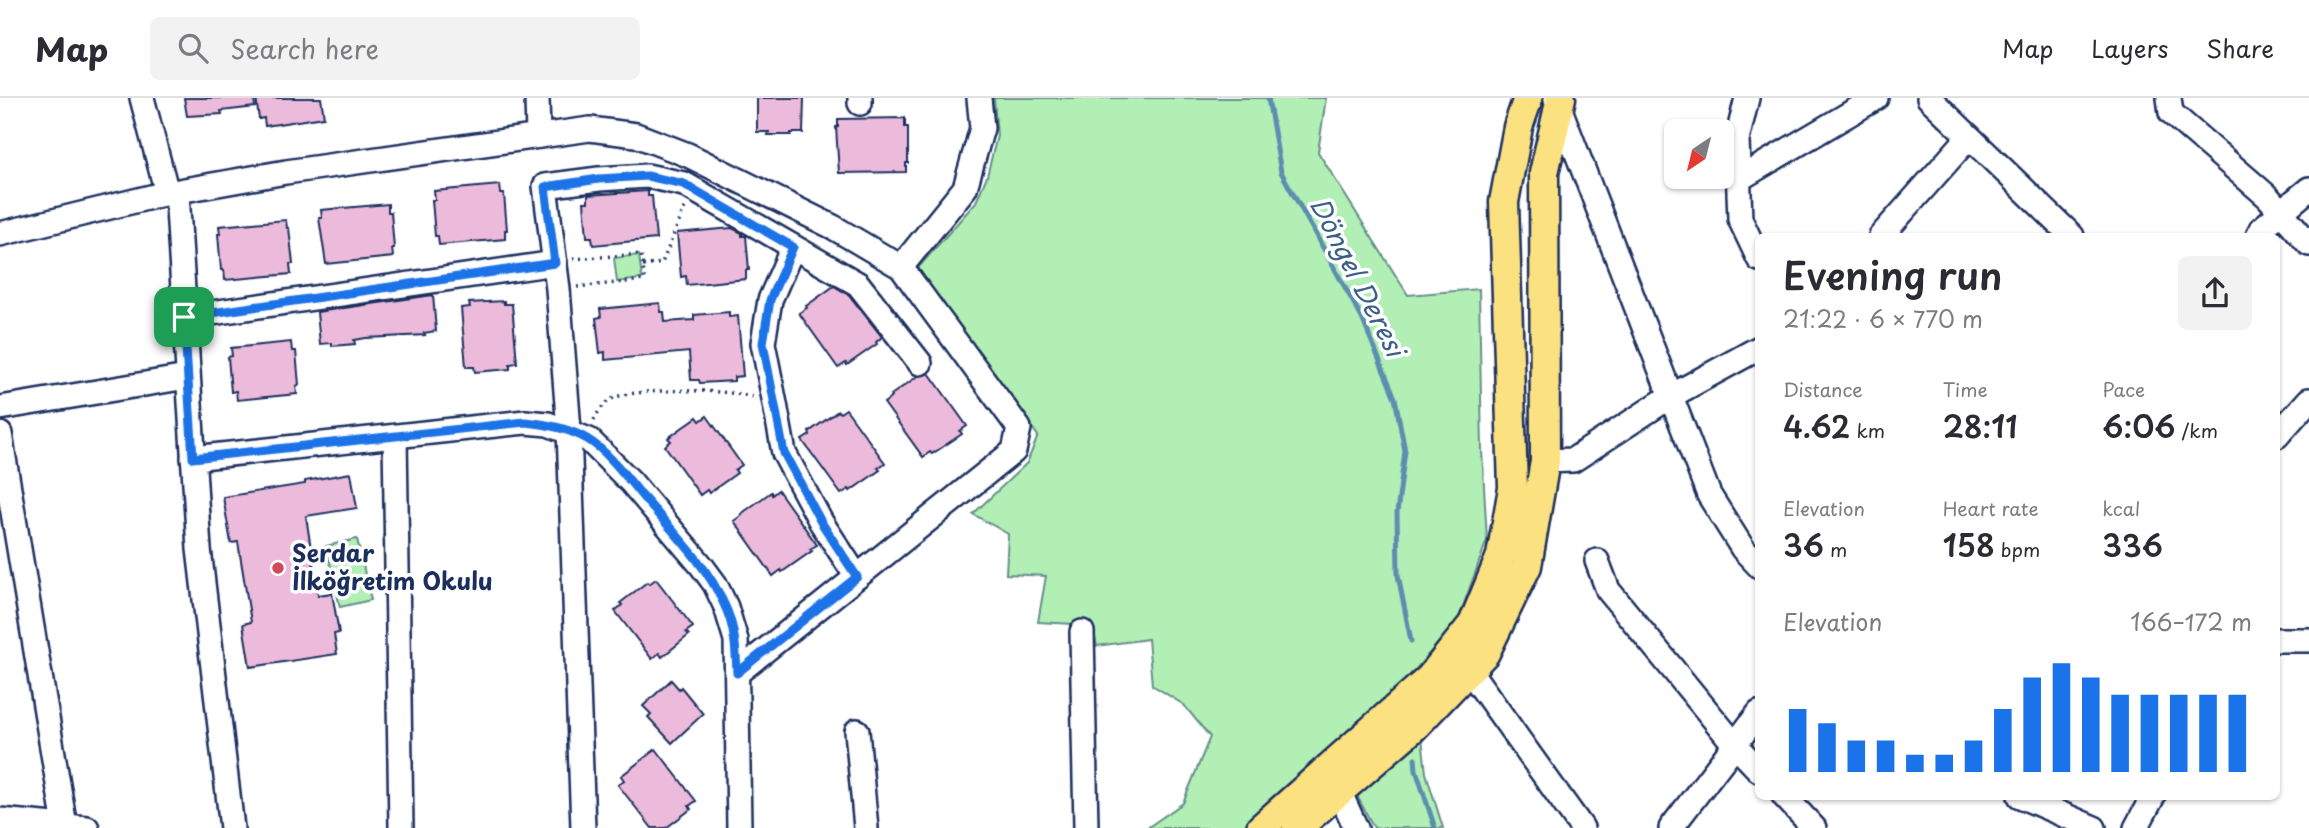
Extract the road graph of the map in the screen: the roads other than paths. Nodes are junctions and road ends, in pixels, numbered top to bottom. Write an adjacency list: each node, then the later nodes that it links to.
1 (142, 98): 14 (street)
2 (537, 98): 10 (street)
3 (979, 98): 24 (street)
4 (1528, 98): 44 (main road)
5 (1747, 98): 12 (street)
6 (1876, 98): 12 (street)
7 (1929, 98): 11 (street)
8 (2169, 98): 15 (street)
9 (1558, 99): 29 (street); 37 (main road)
10 (538, 136): 14 (street); 24 (street)
11 (1969, 137): 16 (street); 17 (street)
12 (1739, 179): 22 (street)
13 (2309, 189): 15 (street)
14 (172, 192): 19 (street); 25 (street)
15 (2282, 214): 18 (street); 20 (street)
16 (1884, 233)
17 (2065, 233)
18 (2260, 233)
19 (0, 234)
20 (2309, 244)
21 (793, 247): 23 (street); 27 (street); 40 (street)
22 (1755, 251)
23 (564, 266): 25 (street); 34 (street)
24 (901, 267): 40 (street)
25 (184, 317): 28 (street)
26 (1755, 350): 29 (street)
27 (920, 363)
28 (187, 377): 31 (street); 36 (street)
29 (1671, 396): 37 (street); 39 (street)
30 (2309, 400): 32 (street)
31 (0, 408)
32 (2280, 432)
33 (0, 434): 56 (street)
34 (577, 434): 35 (street); 46 (street); 59 (street)
35 (395, 437): 36 (street); 58 (street)
36 (193, 458): 57 (street)
37 (1545, 461): 45 (main road)
38 (1597, 561): 49 (street)
39 (1755, 561)
40 (857, 577): 46 (street)
41 (1082, 632): 62 (street)
42 (2309, 639): 43 (street)
43 (2280, 640)
44 (1454, 647): 45 (street); 63 (main road)
45 (1468, 671): 51 (main road); 66 (street)
46 (737, 673): 60 (street)
47 (1755, 718): 49 (street)
48 (857, 731): 61 (street)
49 (1735, 745): 50 (street); 67 (street)
50 (1755, 766)
51 (1339, 791): 64 (main road); 65 (street)
52 (1788, 800): 68 (street)
53 (2029, 800): 69 (street)
54 (2151, 800): 70 (street)
55 (0, 820): 56 (street)
56 (76, 827)
57 (232, 828)
58 (401, 828)
59 (583, 828)
60 (740, 828)
61 (866, 828)
62 (1086, 828)
63 (1261, 828)
64 (1297, 828)
65 (1356, 828)
66 (1582, 828)
67 (1671, 828)
68 (1814, 828)
69 (2094, 828)
70 (2136, 828)

